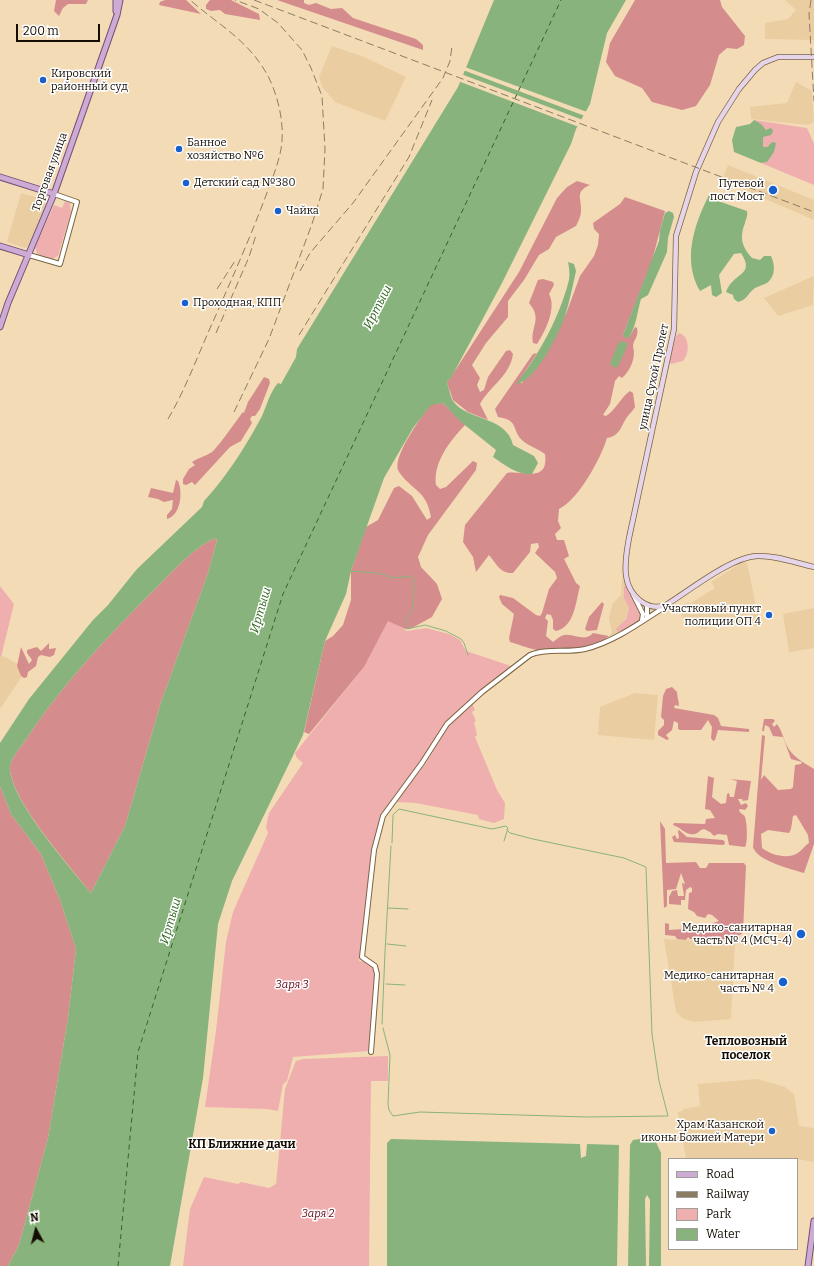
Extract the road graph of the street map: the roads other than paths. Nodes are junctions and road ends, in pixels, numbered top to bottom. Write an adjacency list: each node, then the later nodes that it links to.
1 (116, 0): 3 (main road, Торговая улица)
2 (120, 0): 3 (main road, Торговая улица)
3 (114, 22): 6 (main road, Торговая улица)
4 (814, 57): 11 (main road, улица Сухой Пролет)
5 (0, 177): 6 (main road)
6 (54, 194): 8 (main road, Торговая улица); 8 (street)
7 (0, 246): 8 (main road)
8 (29, 255): 9 (main road, Торговая улица)
9 (0, 326)
10 (814, 567): 13 (main road)
11 (632, 592): 12 (main road); 15 (street)
12 (647, 605): 13 (main road); 14 (street)
13 (666, 605): 14 (street)
14 (647, 618): 15 (street)
15 (640, 622): 16 (street)
16 (372, 1052)
17 (814, 1221): 18 (main road)
18 (808, 1266)

